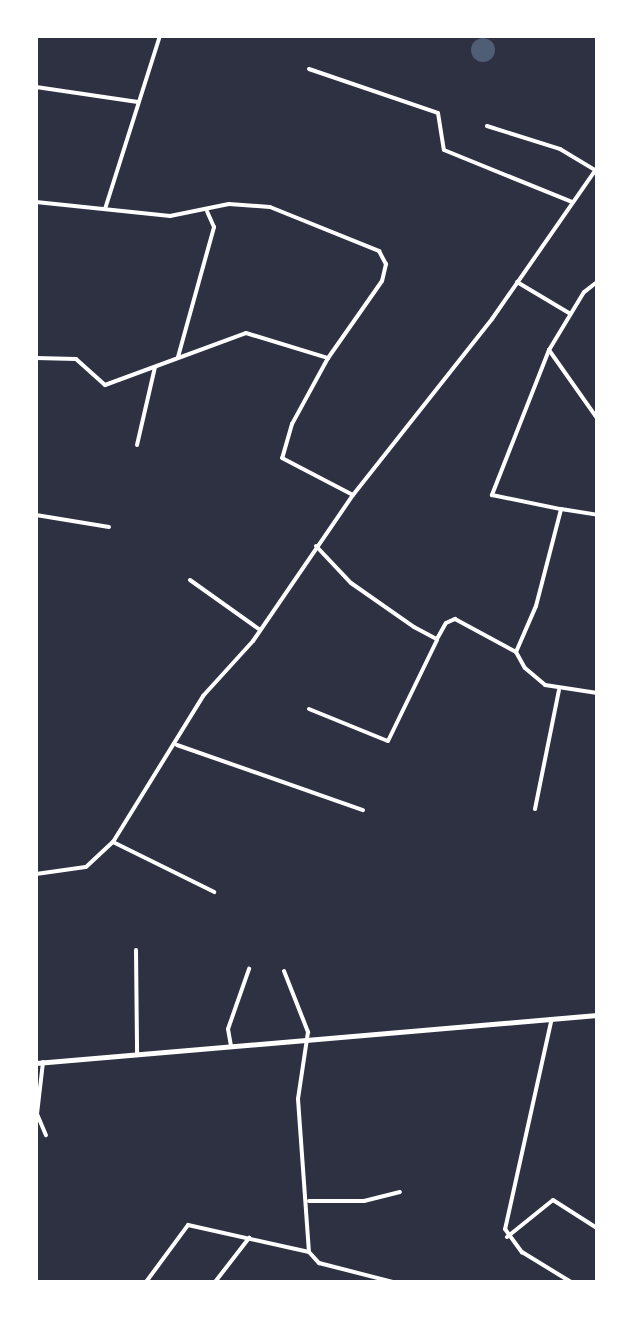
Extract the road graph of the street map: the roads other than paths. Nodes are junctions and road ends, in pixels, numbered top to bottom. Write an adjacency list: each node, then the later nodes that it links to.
1 (160, 36): 4 (street)
2 (309, 69): 8 (street)
3 (36, 87): 4 (street)
4 (138, 102): 9 (street)
5 (487, 126): 6 (street)
6 (596, 169): 8 (street)
7 (36, 202): 9 (street)
8 (572, 202): 11 (street)
9 (105, 209): 10 (street)
10 (207, 211): 16 (street); 17 (street)
11 (517, 282): 13 (street); 21 (street)
12 (597, 282): 13 (street)
13 (569, 313): 14 (street)
14 (549, 350): 19 (street); 22 (street)
15 (36, 358): 18 (street)
16 (177, 358): 17 (street); 18 (street)
17 (328, 358): 21 (street)
18 (155, 367): 20 (street)
19 (597, 418)
20 (137, 445)
21 (353, 495): 26 (street)
22 (561, 509): 24 (street); 30 (street)
23 (36, 515): 25 (street)
24 (597, 515)
25 (109, 527)
26 (316, 546): 28 (street); 29 (street)
27 (190, 580): 28 (street)
28 (260, 630): 34 (street)
29 (437, 639): 30 (street); 33 (street)
30 (516, 652): 31 (street)
31 (559, 690): 32 (street); 35 (street)
32 (597, 693)
33 (309, 709)
34 (177, 745): 36 (street); 37 (street)
35 (535, 809)
36 (363, 810)
37 (113, 842): 38 (street); 39 (street)
38 (36, 874)
39 (214, 892)
40 (136, 950): 47 (street)
41 (249, 969): 46 (street)
42 (284, 971): 45 (street)
43 (597, 1015): 44 (street)
44 (551, 1022): 45 (street); 53 (street)
45 (308, 1042): 46 (street); 51 (street)
46 (231, 1048): 47 (street)
47 (137, 1053): 48 (street)
48 (40, 1062): 49 (street)
49 (46, 1135)
50 (400, 1192): 51 (street)
51 (309, 1201): 55 (street)
52 (597, 1228): 53 (street)
53 (507, 1237): 56 (street)
54 (249, 1238): 55 (street); 57 (street); 58 (street)
55 (309, 1252): 59 (street)
56 (568, 1281)
57 (146, 1282)
58 (215, 1282)
59 (393, 1282)

